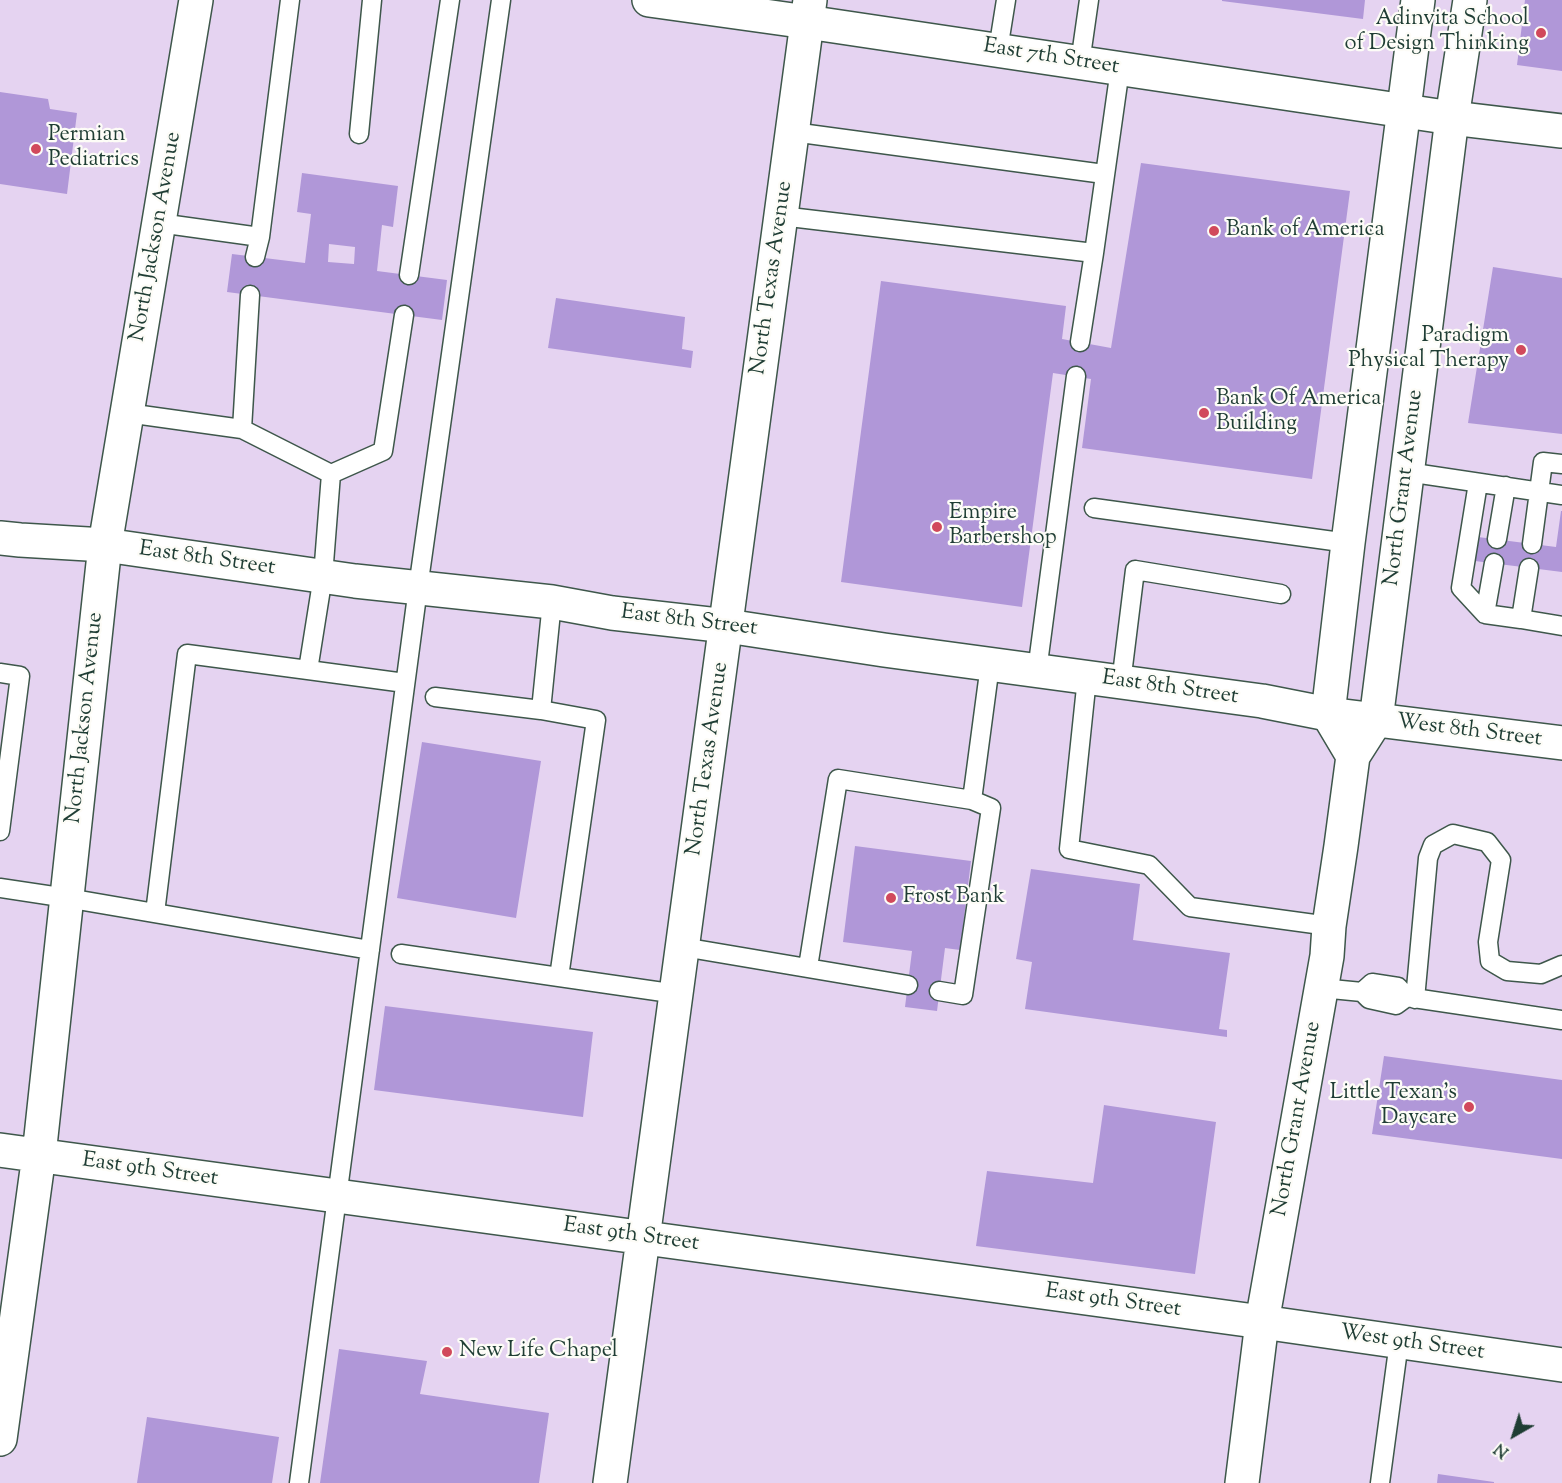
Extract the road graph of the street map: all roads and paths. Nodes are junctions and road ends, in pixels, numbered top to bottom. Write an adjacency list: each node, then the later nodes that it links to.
1 (196, 0): 22 (street, North Jackson Avenue)
2 (290, 0): 23 (lane)
3 (372, 0): 19 (lane)
4 (450, 0): 26 (lane)
5 (501, 0): 49 (lane)
6 (649, 0): 11 (street, East 7th Street)
7 (1006, 0): 12 (lane)
8 (1089, 0): 13 (lane)
9 (1418, 0): 15 (street)
10 (1470, 0): 16 (street, North Grant Avenue)
11 (809, 11): 12 (street, East 7th Street); 18 (street, North Texas Avenue)
12 (998, 50): 13 (street, East 7th Street)
13 (1080, 63): 14 (street, East 7th Street)
14 (1120, 69): 15 (street, East 7th Street); 20 (lane)
15 (1403, 111): 16 (street, East 7th Street); 43 (street)
16 (1452, 118): 17 (street, East 7th Street); 34 (street, North Grant Avenue)
17 (1562, 131)
18 (793, 132): 20 (lane); 21 (street, North Texas Avenue)
19 (359, 134)
20 (1104, 174): 24 (lane)
21 (781, 216): 24 (lane); 54 (street, North Texas Avenue)
22 (159, 223): 23 (lane); 31 (street, North Jackson Avenue)
23 (260, 237): 25 (lane)
24 (1094, 253): 29 (lane)
25 (255, 257)
26 (409, 275)
27 (250, 295): 32 (lane)
28 (404, 315): 35 (lane)
29 (1080, 342)
30 (1076, 376): 58 (lane)
31 (127, 413): 32 (lane); 45 (street, North Jackson Avenue)
32 (242, 429): 35 (lane)
33 (1562, 464): 38 (lane)
34 (1407, 472): 36 (lane); 66 (street, North Grant Avenue)
35 (331, 474): 48 (lane)
36 (1478, 483): 37 (lane); 52 (lane)
37 (1506, 486): 38 (lane); 42 (lane)
38 (1540, 491): 39 (lane); 44 (lane)
39 (1562, 495)
40 (1094, 508): 43 (lane)
41 (0, 538): 45 (street, East 8th Street)
42 (1497, 539)
43 (1348, 543): 65 (street)
44 (1532, 544)
45 (105, 545): 48 (street, East 8th Street); 72 (street, North Jackson Avenue)
46 (1494, 563): 52 (lane)
47 (1528, 568): 53 (lane)
48 (323, 576): 49 (street, East 8th Street); 57 (lane)
49 (418, 588): 51 (street, East 8th Street); 61 (lane)
50 (1281, 594): 62 (lane)
51 (552, 602): 54 (street, East 8th Street); 64 (lane)
52 (1485, 614): 53 (lane)
53 (1521, 619): 55 (lane)
54 (727, 626): 56 (street, East 8th Street); 75 (street, North Texas Avenue)
55 (1562, 626)
56 (990, 665): 58 (street, East 8th Street); 69 (lane)
57 (308, 670): 61 (lane); 73 (lane)
58 (1037, 671): 60 (street, East 8th Street)
59 (0, 673): 70 (lane)
60 (1087, 678): 62 (street, East 8th Street); 74 (lane)
61 (405, 683): 76 (lane)
62 (1121, 683): 65 (street, East 8th Street)
63 (435, 697): 64 (lane)
64 (541, 710): 80 (lane)
65 (1328, 714): 66 (street, East 8th Street); 68 (street)
66 (1376, 720): 67 (street, West 8th Street); 68 (street, North Grant Avenue)
67 (1562, 743)
68 (1353, 756): 74 (street, North Grant Avenue)
69 (972, 800): 79 (lane); 83 (lane)
70 (0, 831)
71 (0, 888): 72 (lane)
72 (67, 898): 73 (lane); 88 (street, North Jackson Avenue)
73 (155, 913): 76 (lane)
74 (1329, 926): 82 (street, North Grant Avenue)
75 (683, 947): 79 (lane); 84 (street, North Texas Avenue)
76 (370, 950): 89 (lane)
77 (401, 954): 80 (lane)
78 (1562, 965): 85 (lane)
79 (808, 967): 81 (lane)
80 (559, 977): 84 (lane)
81 (908, 985)
82 (1321, 987): 85 (lane); 91 (street, North Grant Avenue)
83 (939, 991)
84 (677, 994): 90 (street, North Texas Avenue)
85 (1411, 998): 86 (lane)
86 (1562, 1020)
87 (0, 1150): 88 (street, East 9th Street)
88 (39, 1155): 89 (street, East 9th Street); 94 (street, North Jackson Avenue)
89 (336, 1196): 90 (street, East 9th Street); 95 (lane)
90 (643, 1238): 91 (street, East 9th Street); 96 (street, North Texas Avenue)
91 (1262, 1322): 92 (street, West 9th Street); 97 (street, North Grant Avenue)
92 (1399, 1342): 93 (street, West 9th Street); 98 (lane)
93 (1562, 1365)
94 (0, 1439)
95 (299, 1483)
96 (610, 1483)
97 (1242, 1483)
98 (1380, 1483)

